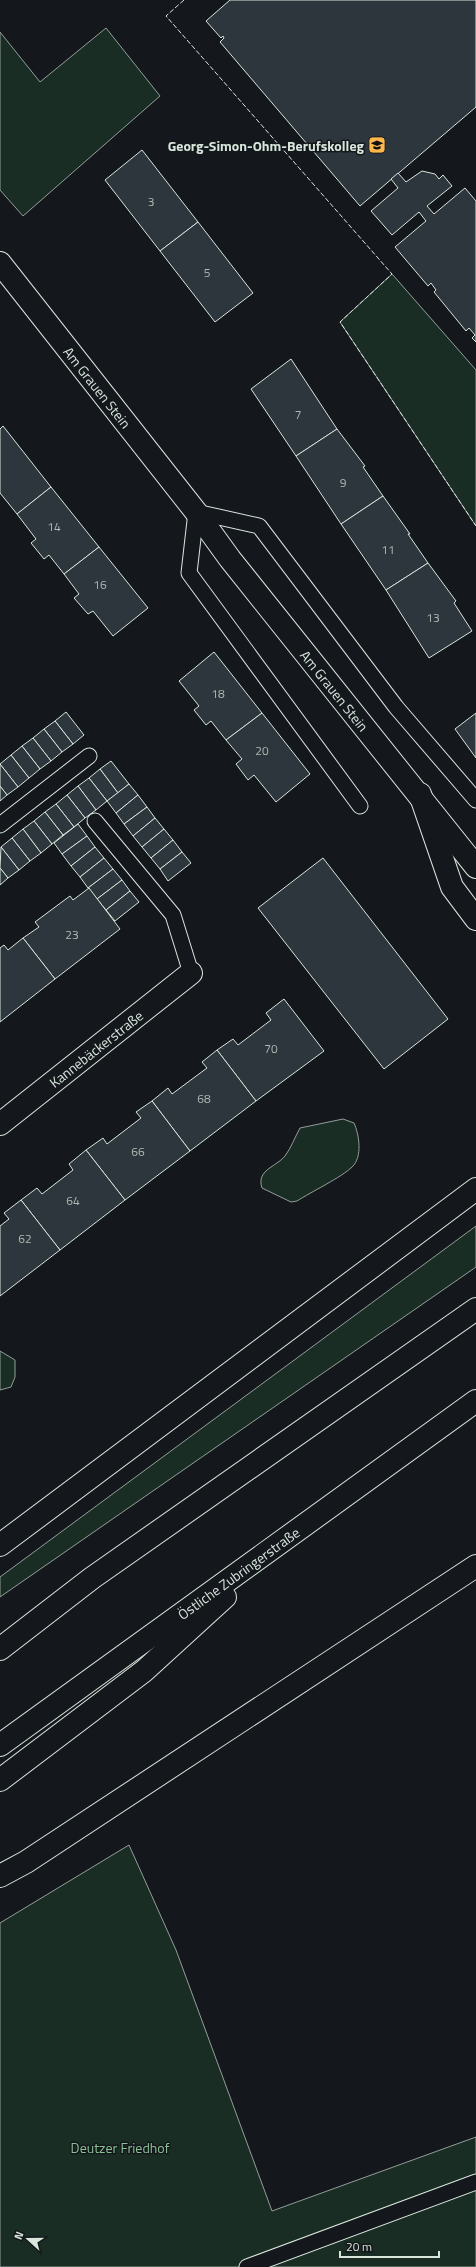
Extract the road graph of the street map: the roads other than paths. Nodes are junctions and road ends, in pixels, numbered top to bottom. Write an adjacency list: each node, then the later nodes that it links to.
1 (0, 263): 2 (main road, Am Grauen Stein)
2 (196, 512): 4 (main road, Am Grauen Stein); 5 (lane); 6 (lane)
3 (88, 756): 8 (lane)
4 (420, 794): 9 (main road, Am Grauen Stein); 10 (main road)
5 (476, 800)
6 (360, 806)
7 (95, 821): 11 (lane)
8 (0, 825)
9 (476, 867)
10 (476, 919)
11 (191, 973): 12 (main road, Kannebäckerstraße)
12 (0, 1124)
13 (476, 1189): 17 (main road)
14 (476, 1309): 19 (main road)
15 (476, 1401): 16 (main road, Östliche Zubringerstraße)
16 (302, 1527): 22 (main road, Östliche Zubringerstraße); 23 (main road)
17 (0, 1545)
18 (476, 1566): 24 (main road)
19 (92, 1578): 20 (main road); 21 (main road)
20 (0, 1638)
21 (0, 1649)
22 (0, 1745)
23 (0, 1780)
24 (0, 1876)
25 (476, 2182): 26 (lane)
26 (247, 2267)

